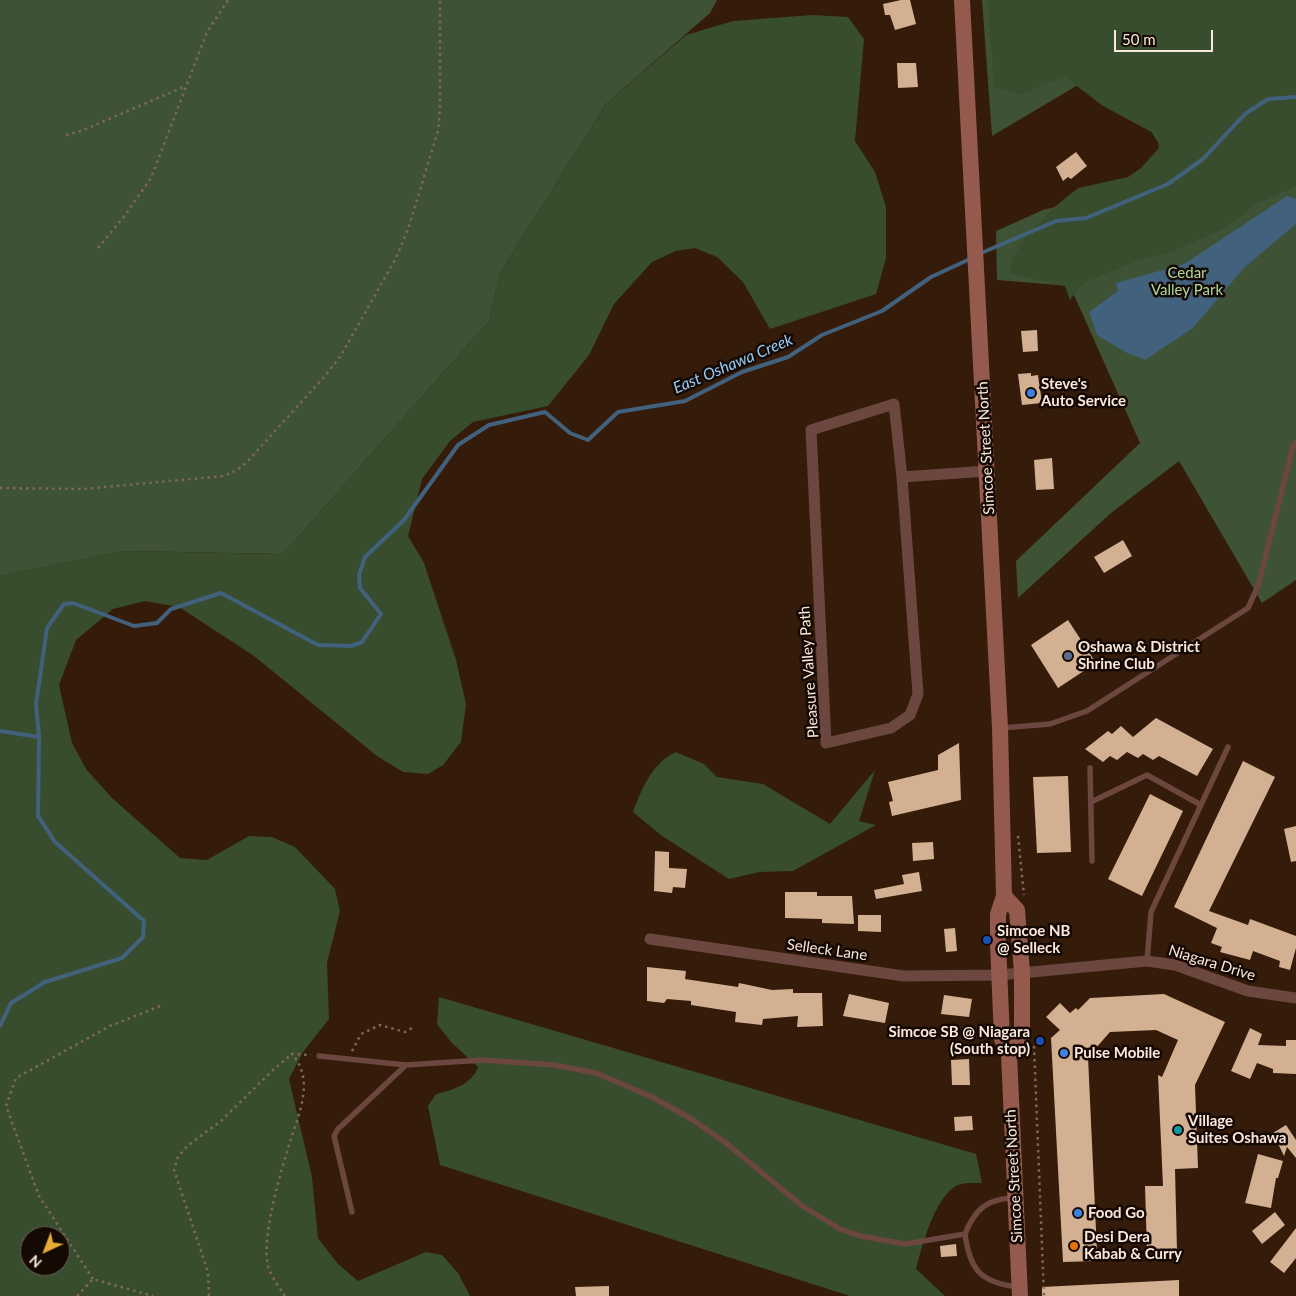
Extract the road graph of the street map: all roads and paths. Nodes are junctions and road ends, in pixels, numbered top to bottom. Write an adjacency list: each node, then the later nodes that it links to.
1 (228, 0): 4 (path)
2 (440, 0): 10 (path)
3 (962, 0): 8 (main road, Simcoe Street North)
4 (186, 86): 5 (path); 6 (path)
5 (66, 135)
6 (98, 248)
7 (1296, 442): 11 (lane)
8 (987, 471): 9 (street); 11 (main road, Simcoe Street North)
9 (902, 477): 9 (street, Pleasure Valley Path)
10 (0, 488)
11 (1000, 728): 17 (main road, Simcoe Street North)
12 (1228, 747): 15 (lane)
13 (1090, 768): 14 (lane)
14 (1091, 802): 15 (lane); 16 (lane)
15 (1201, 805): 19 (lane)
16 (1092, 861)
17 (1004, 896): 20 (main road); 21 (main road, Simcoe Street North)
18 (650, 939): 21 (street, Selleck Lane)
19 (1147, 961): 20 (street, Niagara Drive); 22 (street, Niagara Drive)
20 (1022, 972): 21 (street, Niagara Drive); 26 (main road)
21 (1000, 975): 26 (main road, Simcoe Street North)
22 (1296, 998)
23 (163, 1005): 33 (path)
24 (412, 1028): 28 (path)
25 (292, 1054): 27 (path); 37 (path); 38 (path)
26 (1009, 1055): 30 (main road, Simcoe Street North)
27 (319, 1056): 28 (lane)
28 (348, 1059): 29 (lane)
29 (406, 1065): 31 (lane); 32 (lane)
30 (1014, 1198): 32 (lane); 34 (main road, Simcoe Street North)
31 (352, 1212)
32 (965, 1234): 34 (lane)
33 (93, 1279): 35 (path); 36 (path)
34 (1020, 1292)
35 (77, 1296)
36 (153, 1296)
37 (210, 1296)
38 (285, 1296)

